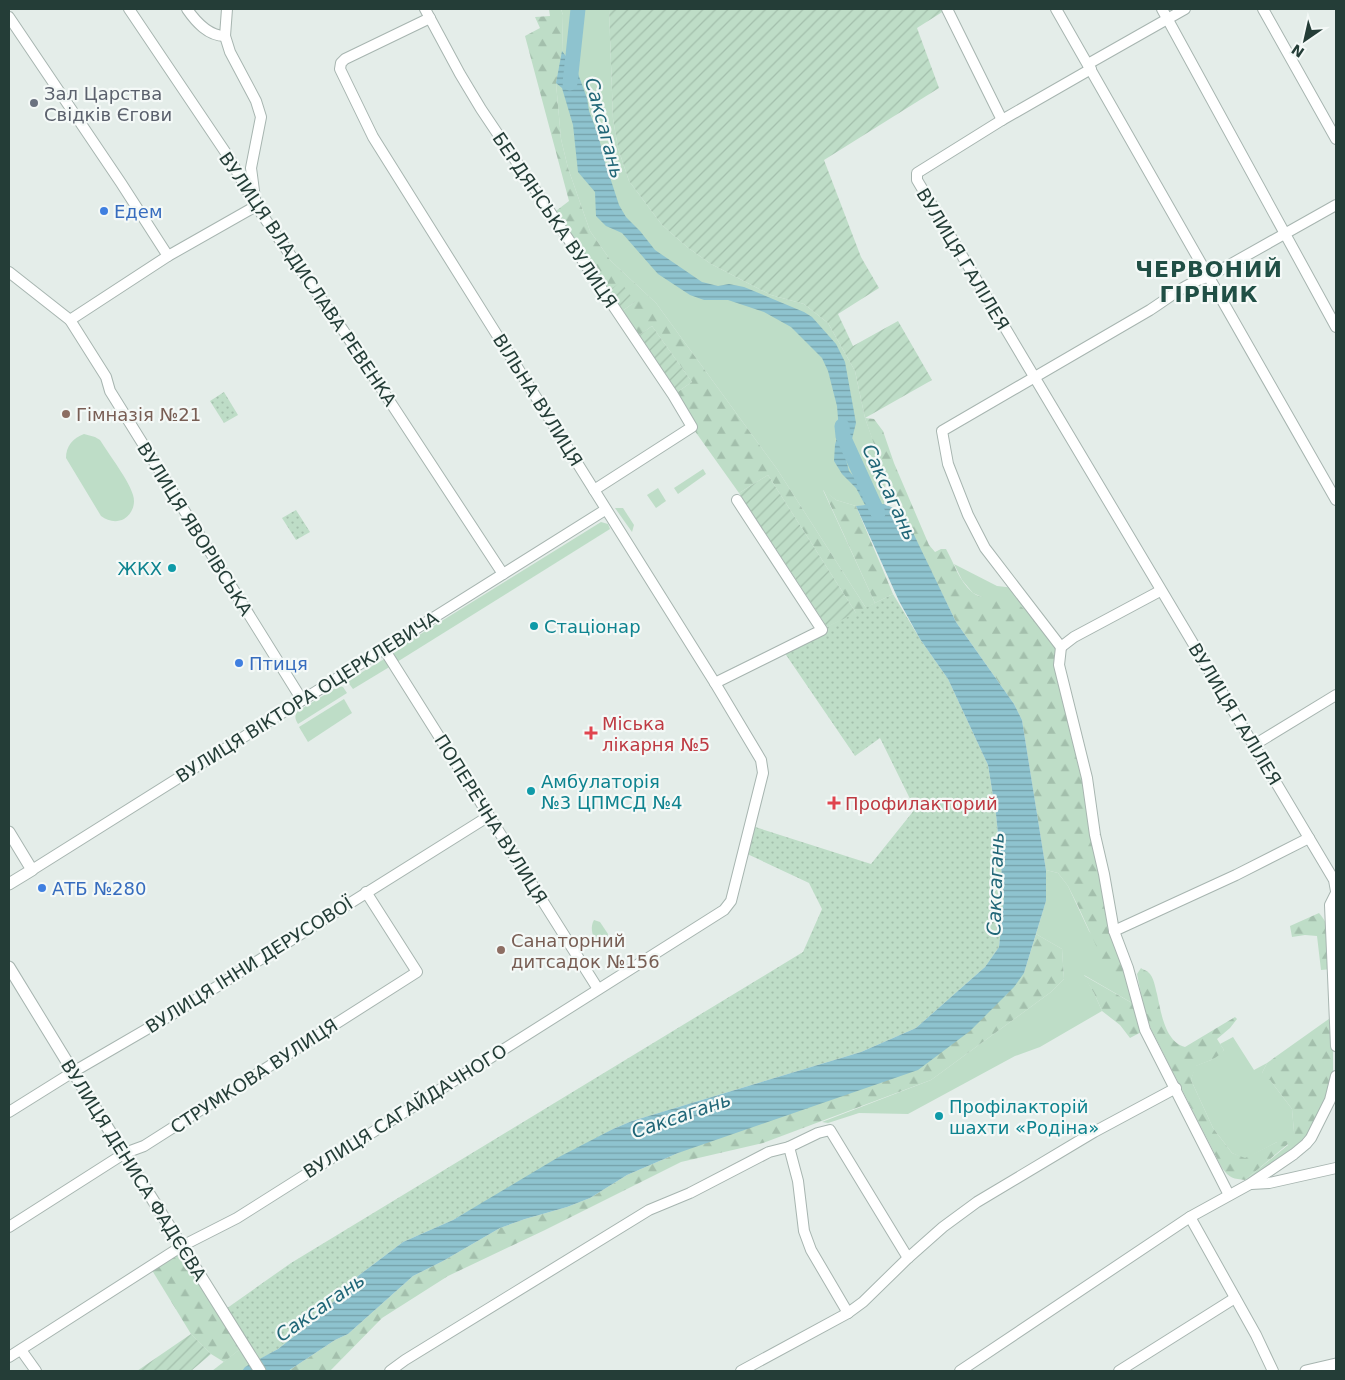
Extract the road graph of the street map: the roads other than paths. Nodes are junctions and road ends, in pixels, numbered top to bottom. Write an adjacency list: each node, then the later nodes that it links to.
1 (129, 9): 16 (street, ВУЛИЦЯ ВЛАДИСЛАВА РЕВЕНКА)
2 (187, 9): 11 (street)
3 (227, 9): 11 (street)
4 (947, 9): 13 (street)
5 (1056, 9): 12 (street)
6 (1185, 9): 9 (street)
7 (1263, 9): 14 (street)
8 (428, 13): 24 (street, ВІЛЬНА ВУЛИЦЯ); 24 (street, БЕРДЯНСЬКА ВУЛИЦЯ)
9 (1165, 13): 12 (street); 17 (street)
10 (9, 17): 18 (street)
11 (225, 36): 16 (street)
12 (1089, 66): 13 (street); 20 (street)
13 (1002, 120): 23 (street, ВУЛИЦЯ ГАЛІЛЕЯ)
14 (1336, 139)
15 (1336, 205): 17 (street)
16 (256, 206): 18 (street); 28 (street, ВУЛИЦЯ ВЛАДИСЛАВА РЕВЕНКА)
17 (1286, 234): 20 (street); 22 (street)
18 (168, 256): 21 (street)
19 (9, 272): 21 (street, ВУЛИЦЯ ЯВОРІВСЬКА)
20 (1208, 276): 23 (street); 25 (street)
21 (70, 320): 34 (street, ВУЛИЦЯ ЯВОРІВСЬКА)
22 (1336, 327)
23 (1035, 378): 29 (street, ВУЛИЦЯ ГАЛІЛЕЯ); 30 (street)
24 (594, 490): 27 (street, ВІЛЬНА ВУЛИЦЯ)
25 (1335, 496)
26 (737, 500): 32 (street)
27 (606, 510): 28 (street, ВУЛИЦЯ ВІКТОРА ОЦЕРКЛЕВИЧА); 32 (street, ВІЛЬНА ВУЛИЦЯ)
28 (503, 574): 31 (street, ВУЛИЦЯ ВІКТОРА ОЦЕРКЛЕВИЧА)
29 (1160, 591): 30 (street); 35 (street, ВУЛИЦЯ ГАЛІЛЕЯ)
30 (1061, 647): 44 (street)
31 (384, 649): 34 (street, ВУЛИЦЯ ВІКТОРА ОЦЕРКЛЕВИЧА); 36 (street, ПОПЕРЕЧНА ВУЛИЦЯ)
32 (715, 683): 37 (street, ВІЛЬНА ВУЛИЦЯ)
33 (1336, 695): 35 (street)
34 (302, 700): 40 (street, ВУЛИЦЯ ВІКТОРА ОЦЕРКЛЕВИЧА)
35 (1254, 745): 39 (street, ВУЛИЦЯ ГАЛІЛЕЯ)
36 (489, 816): 42 (street, ВУЛИЦЯ ІННИ ДЕРУСОВОЇ); 46 (street, ПОПЕРЕЧНА ВУЛИЦЯ)
37 (749, 825): 46 (street, ВУЛИЦЯ САГАЙДАЧНОГО)
38 (9, 832): 40 (street)
39 (1308, 838): 43 (street, ВУЛИЦЯ ГАЛІЛЕЯ); 44 (street)
40 (32, 870): 41 (street, ВУЛИЦЯ ВІКТОРА ОЦЕРКЛЕВИЧА)
41 (9, 884)
42 (366, 892): 48 (street, ВУЛИЦЯ ІННИ ДЕРУСОВОЇ); 53 (street, СТРУМКОВА ВУЛИЦЯ)
43 (1336, 892): 47 (street)
44 (1114, 931): 50 (street)
45 (9, 967): 48 (street, ВУЛИЦЯ ДЕНИСА ФАДЄЄВА)
46 (598, 989): 59 (street, ВУЛИЦЯ САГАЙДАЧНОГО)
47 (1336, 1046)
48 (72, 1072): 51 (street, ВУЛИЦЯ ІННИ ДЕРУСОВОЇ); 53 (street, ВУЛИЦЯ ДЕНИСА ФАДЄЄВА)
49 (1336, 1076): 55 (street)
50 (1176, 1088): 56 (street); 60 (street)
51 (9, 1112)
52 (789, 1147): 60 (street); 62 (street); 68 (street)
53 (124, 1154): 58 (street, СТРУМКОВА ВУЛИЦЯ); 59 (street, ВУЛИЦЯ ДЕНИСА ФАДЄЄВА)
54 (1336, 1168): 55 (street)
55 (1250, 1184): 56 (street)
56 (1230, 1196): 57 (street)
57 (1190, 1217): 61 (street); 70 (street)
58 (9, 1227)
59 (182, 1246): 63 (street, ВУЛИЦЯ САГАЙДАЧНОГО); 67 (street, ВУЛИЦЯ ДЕНИСА ФАДЄЄВА)
60 (908, 1258): 62 (street)
61 (1235, 1298): 71 (street); 72 (street)
62 (848, 1313): 69 (street)
63 (21, 1350): 64 (street, ВУЛИЦЯ САГАЙДАЧНОГО); 66 (street)
64 (9, 1357)
65 (1336, 1364): 73 (street)
66 (36, 1371)
67 (260, 1371)
68 (390, 1371)
69 (741, 1371)
70 (960, 1371)
71 (1119, 1371)
72 (1273, 1371)
73 (1306, 1371)

